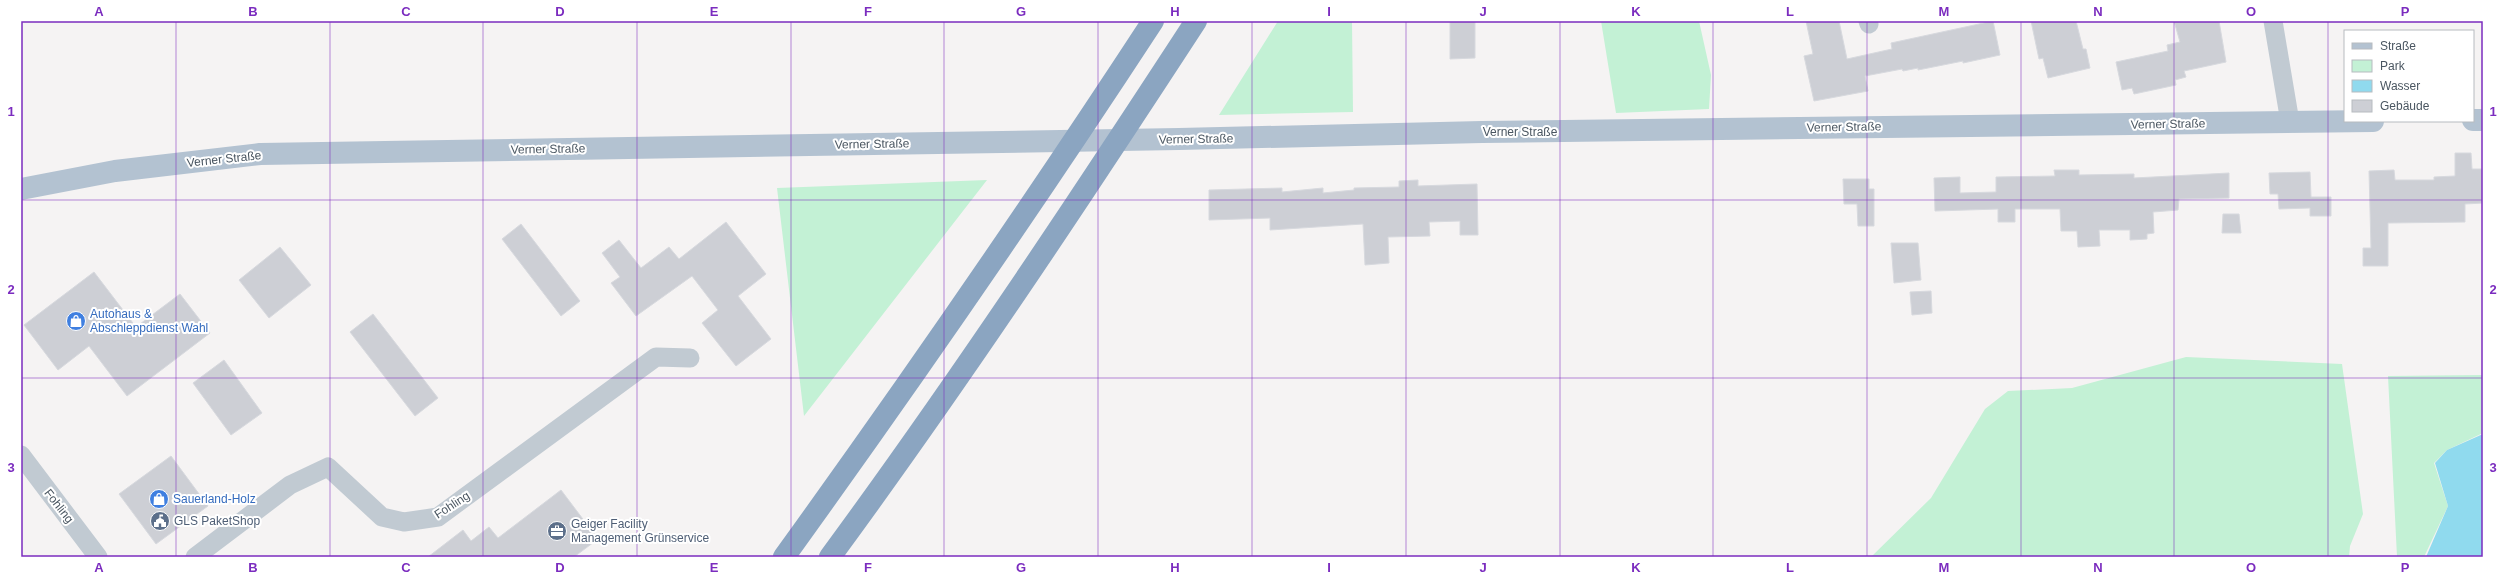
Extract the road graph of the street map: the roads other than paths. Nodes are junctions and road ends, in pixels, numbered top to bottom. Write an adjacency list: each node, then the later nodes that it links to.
1 (1153, 21): 11 (highway)
2 (1196, 21): 12 (highway)
3 (2273, 21): 5 (street)
4 (2344, 121): 5 (main road, Verner Straße)
5 (2290, 122): 6 (main road, Verner Straße)
6 (21, 189)
7 (690, 358): 10 (street, Fohling)
8 (21, 455): 9 (street, Fohling)
9 (98, 557)
10 (195, 557)
11 (784, 557)
12 (830, 557)

